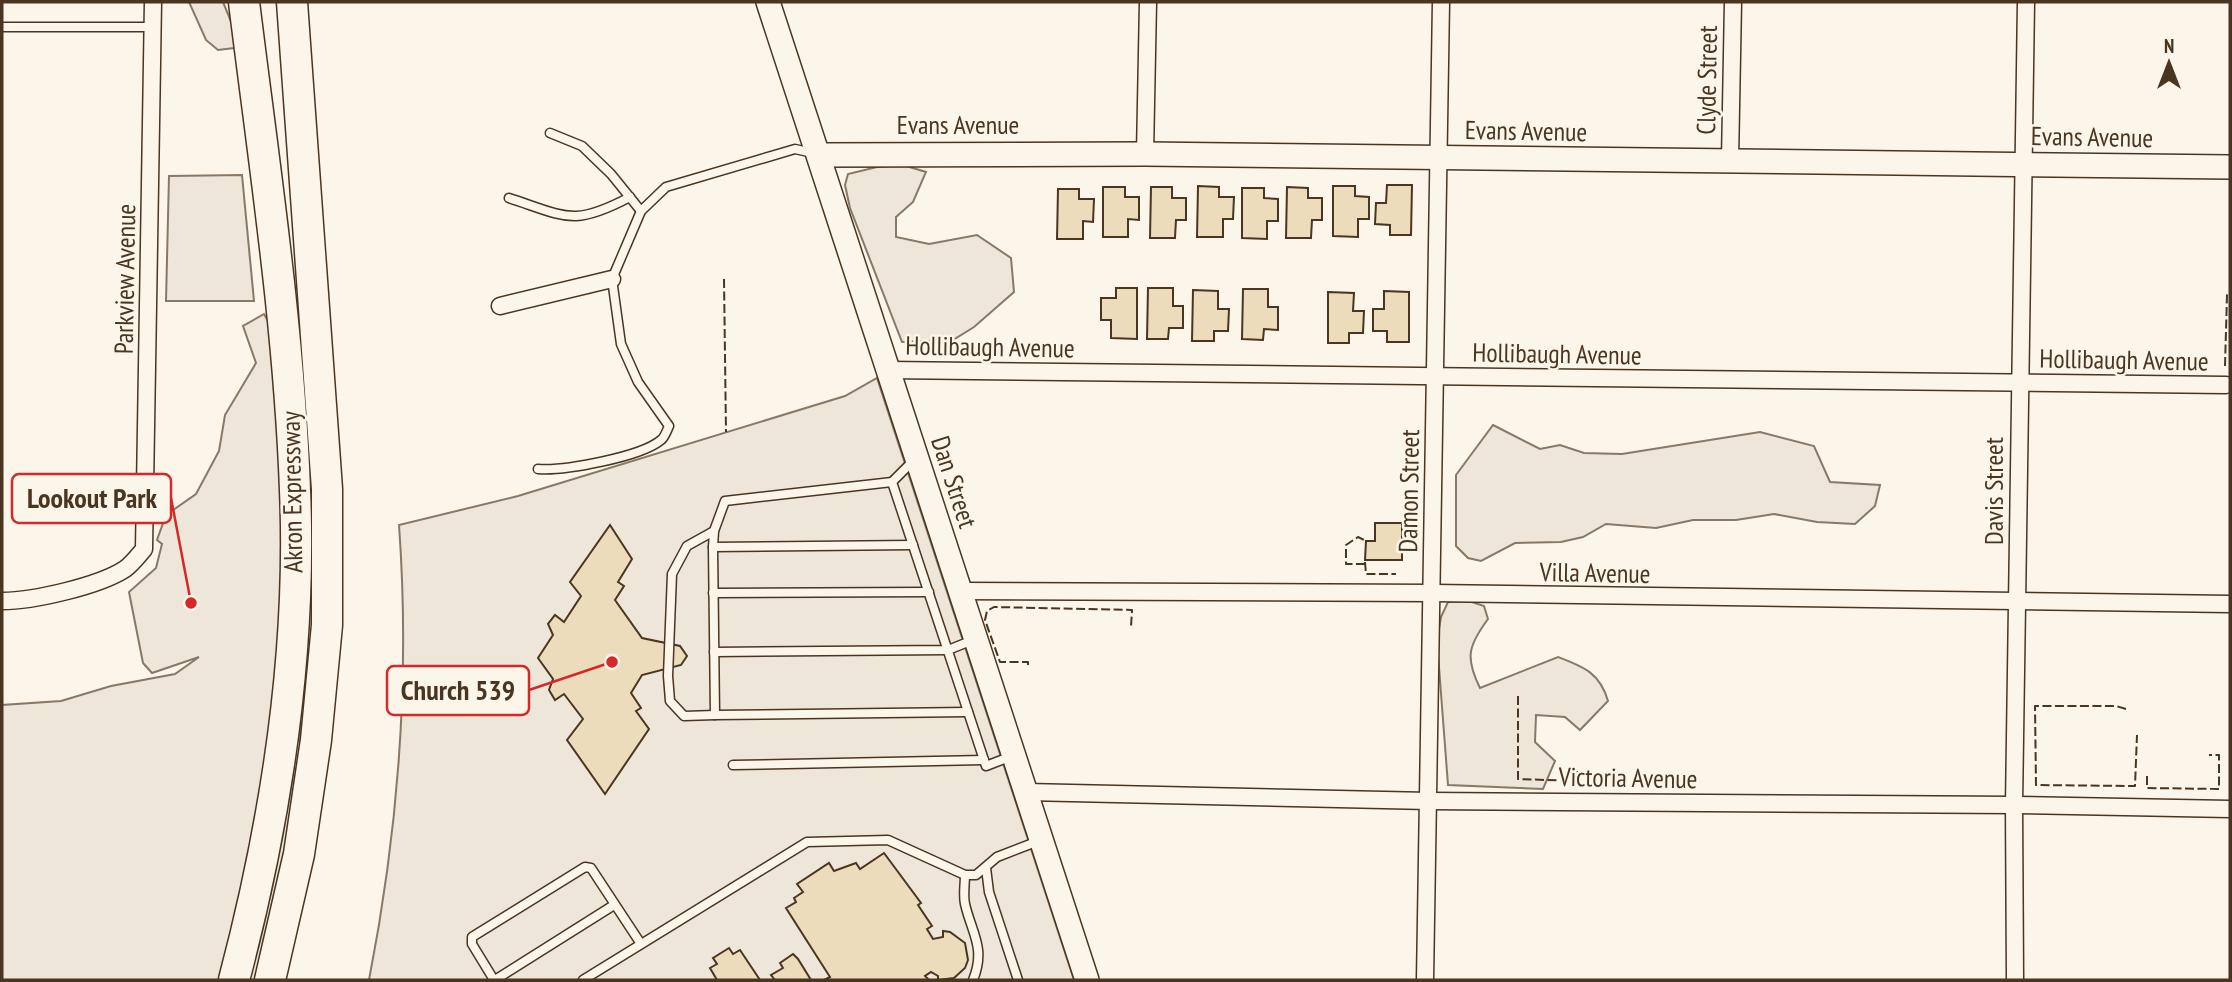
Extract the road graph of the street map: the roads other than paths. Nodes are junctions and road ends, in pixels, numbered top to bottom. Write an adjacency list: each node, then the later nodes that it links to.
1 (153, 2): 10 (street, Parkview Avenue)
2 (244, 2): 57 (highway, Akron Expressway)
3 (292, 2): 58 (highway, Akron Expressway)
4 (768, 2): 13 (street, Dan Street)
5 (1148, 2): 12 (street)
6 (1441, 2): 14 (street, Damon Street)
7 (1733, 2): 15 (street, Clyde Street)
8 (2026, 2): 16 (street, Davis Street)
9 (2, 27): 10 (lane)
10 (153, 27): 37 (street, Parkview Avenue)
11 (550, 133): 18 (lane)
12 (1145, 154): 13 (street, Evans Avenue); 14 (street, Evans Avenue)
13 (820, 155): 20 (lane); 23 (street, Dan Street)
14 (1438, 157): 15 (street, Evans Avenue); 24 (street, Damon Street)
15 (1730, 160): 16 (street, Evans Avenue)
16 (2025, 164): 17 (street, Evans Avenue); 25 (street, Davis Street)
17 (2230, 167)
18 (630, 197): 19 (lane); 20 (lane)
19 (509, 198)
20 (641, 211): 21 (lane)
21 (612, 279): 22 (street); 28 (lane)
22 (500, 306)
23 (887, 370): 24 (street, Hollibaugh Avenue); 27 (street, Dan Street)
24 (1435, 376): 25 (street, Hollibaugh Avenue); 36 (street, Damon Street)
25 (2020, 383): 26 (street, Hollibaugh Avenue); 38 (street, Davis Street)
26 (2226, 386)
27 (916, 458): 29 (lane); 33 (street, Dan Street)
28 (538, 469)
29 (892, 482): 30 (lane); 31 (lane)
30 (714, 531): 32 (lane); 44 (lane)
31 (913, 545): 32 (lane); 34 (lane)
32 (713, 547): 35 (lane)
33 (960, 591): 36 (street, Villa Avenue); 40 (street, Dan Street)
34 (929, 592): 35 (lane); 41 (lane)
35 (713, 593): 42 (lane)
36 (1433, 593): 38 (street, Villa Avenue); 49 (street, Damon Street)
37 (2, 601)
38 (2018, 602): 39 (street, Villa Avenue); 50 (street, Davis Street)
39 (2230, 604)
40 (975, 639): 41 (lane); 45 (street, Dan Street)
41 (948, 650): 42 (lane); 43 (lane)
42 (714, 652): 44 (lane)
43 (968, 712): 44 (lane); 46 (lane)
44 (715, 715)
45 (1014, 756): 46 (lane); 48 (street, Dan Street)
46 (984, 760): 47 (lane)
47 (733, 765)
48 (1026, 793): 49 (street, Victoria Avenue); 52 (street, Dan Street)
49 (1429, 801): 50 (street, Victoria Avenue); 64 (street, Damon Street)
50 (2014, 805): 51 (street, Victoria Avenue); 65 (street, Davis Street)
51 (2230, 809)
52 (1041, 840): 53 (lane); 63 (street, Dan Street)
53 (986, 868): 54 (lane); 62 (lane)
54 (965, 875): 56 (lane); 61 (lane)
55 (614, 905): 56 (lane); 59 (lane); 59 (lane)
56 (641, 944): 60 (lane)
57 (234, 980)
58 (270, 980)
59 (495, 980)
60 (583, 980)
61 (973, 980)
62 (1018, 980)
63 (1087, 980)
64 (1426, 980)
65 (2015, 980)

